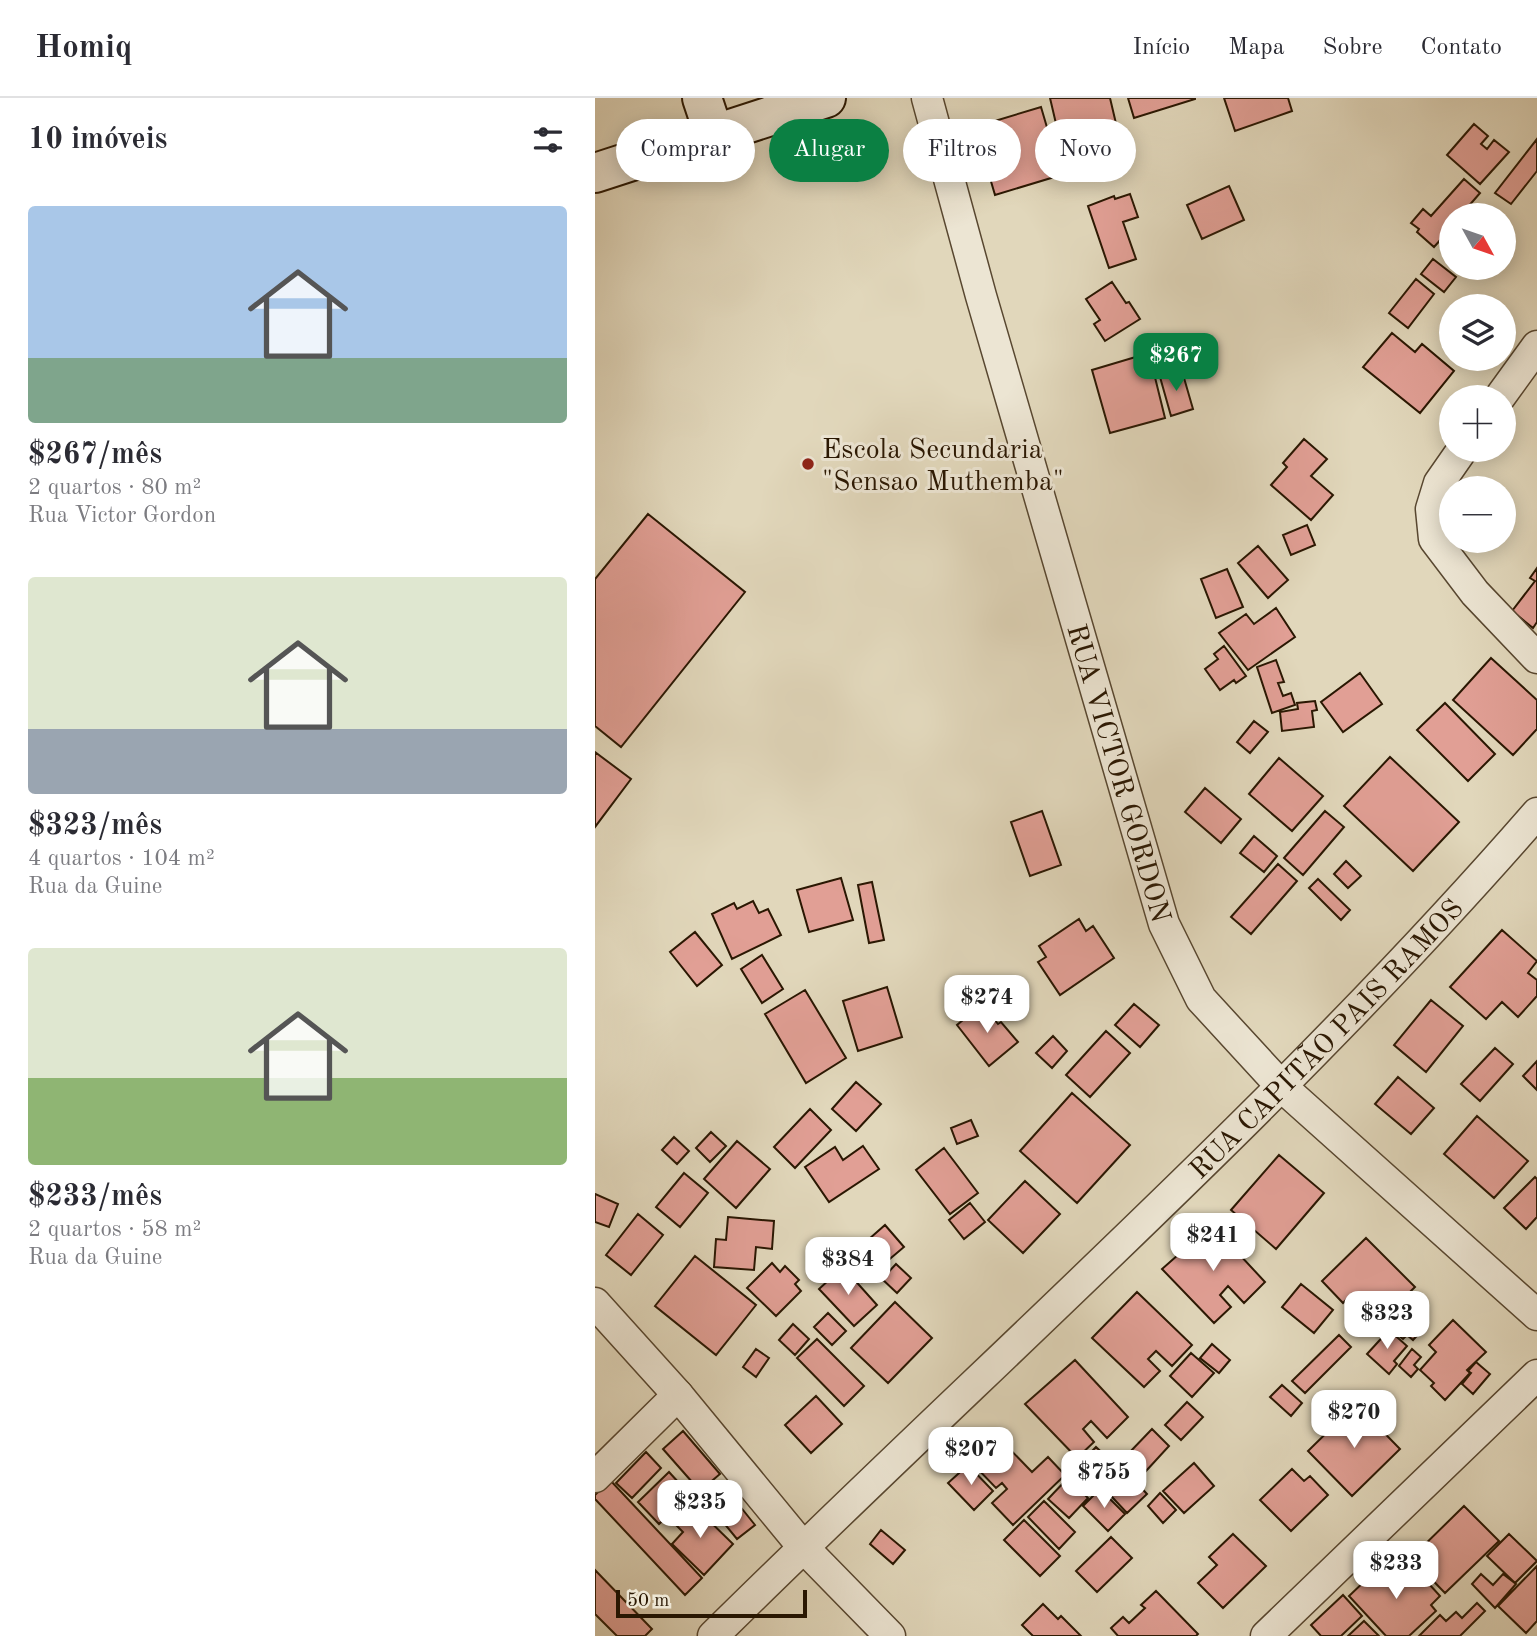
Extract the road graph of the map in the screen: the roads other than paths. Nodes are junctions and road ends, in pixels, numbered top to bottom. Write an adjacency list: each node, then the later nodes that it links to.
1 (702, 98): 5 (street)
2 (826, 98): 4 (street)
3 (927, 98): 14 (street, RUA VICTOR GORDON)
4 (765, 108): 6 (street)
5 (709, 119)
6 (743, 119)
7 (616, 166): 8 (street)
8 (595, 173)
9 (1537, 346): 10 (street)
10 (1509, 385)
11 (1454, 462): 12 (street)
12 (1537, 658)
13 (1537, 813): 14 (street, RUA CAPITÃO PAIS RAMOS)
14 (1282, 1086): 16 (street, RUA VICTOR GORDON); 20 (street, RUA CAPITÃO PAIS RAMOS)
15 (595, 1303): 18 (street)
16 (1537, 1315)
17 (1537, 1375): 23 (street)
18 (678, 1395): 19 (street); 20 (street)
19 (595, 1477)
20 (803, 1547): 21 (street, RUA CAPITÃO PAIS RAMOS); 22 (street)
21 (713, 1636)
22 (890, 1636)
23 (1266, 1636)

